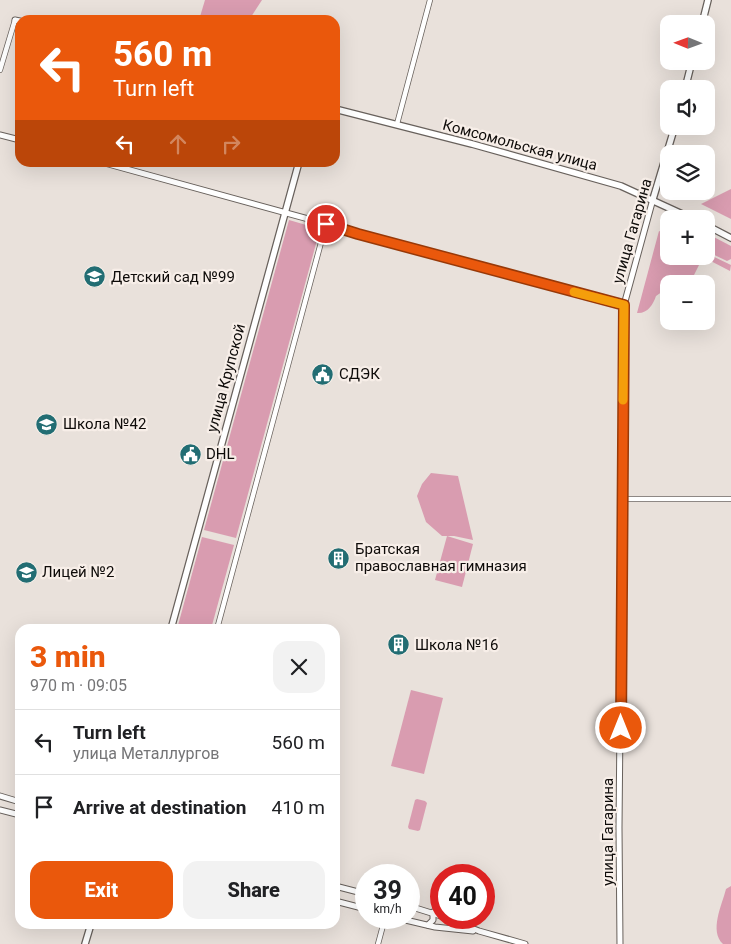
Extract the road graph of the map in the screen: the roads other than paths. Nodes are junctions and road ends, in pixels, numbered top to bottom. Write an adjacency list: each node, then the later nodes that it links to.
1 (430, 0): 7 (street)
2 (708, 0): 3 (main road)
3 (704, 15)
4 (15, 28): 5 (street)
5 (0, 70)
6 (340, 110): 7 (main road, Комсомольская улица)
7 (398, 124): 13 (main road, Комсомольская улица)
8 (0, 135): 10 (street)
9 (672, 135): 13 (main road, улица Гагарина)
10 (15, 139)
11 (119, 167): 15 (street)
12 (298, 167): 15 (main road, улица Крупской)
13 (653, 200): 14 (main road, Комсомольская улица); 19 (street, улица Гагарина)
14 (674, 210)
15 (285, 212): 16 (street); 22 (main road, улица Крупской)
16 (326, 224): 19 (street); 23 (street)
17 (715, 230): 18 (main road)
18 (731, 238)
19 (624, 305): 21 (street, улица Гагарина)
20 (731, 498): 21 (street)
21 (622, 499): 41 (street, улица Гагарина)
22 (172, 624)
23 (218, 624)
24 (0, 796): 25 (street)
25 (15, 800)
26 (0, 810): 27 (street)
27 (15, 814)
28 (340, 887): 29 (street)
29 (355, 891)
30 (340, 902): 31 (street)
31 (355, 907)
32 (420, 923): 33 (street)
33 (428, 925): 37 (street)
34 (90, 929): 38 (main road)
35 (382, 929): 39 (street)
36 (474, 929): 37 (street)
37 (479, 931): 40 (street)
38 (85, 944)
39 (378, 944)
40 (525, 944)
41 (620, 944)

